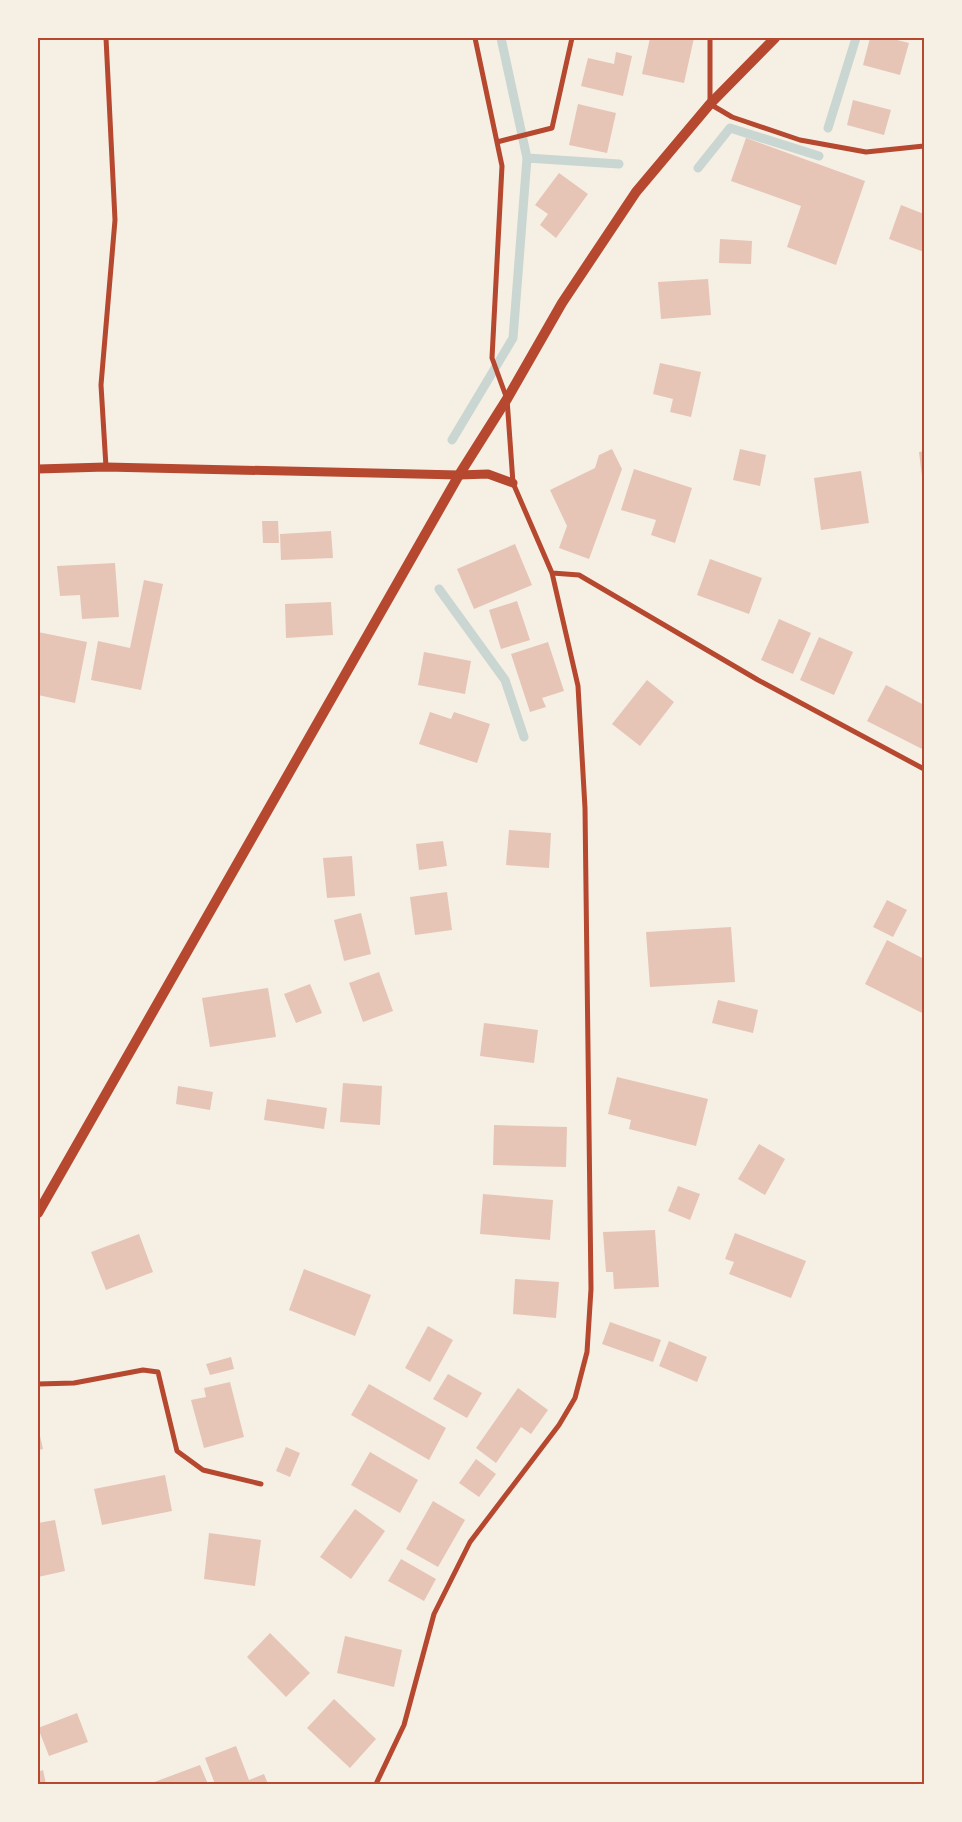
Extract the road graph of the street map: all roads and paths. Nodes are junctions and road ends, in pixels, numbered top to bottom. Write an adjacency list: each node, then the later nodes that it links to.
1 (106, 38): 10 (street)
2 (475, 38): 7 (street)
3 (572, 38): 7 (street)
4 (710, 38): 6 (street)
5 (775, 38): 6 (main road)
6 (710, 104): 8 (street); 9 (main road)
7 (497, 142): 9 (street)
8 (924, 146)
9 (507, 399): 12 (main road); 13 (street)
10 (106, 467): 11 (street); 12 (street)
11 (38, 469)
12 (459, 475): 13 (street); 16 (main road)
13 (513, 483): 14 (street)
14 (552, 574): 15 (street); 19 (street)
15 (924, 769)
16 (38, 1213)
17 (38, 1384): 18 (street)
18 (261, 1484)
19 (376, 1784)

